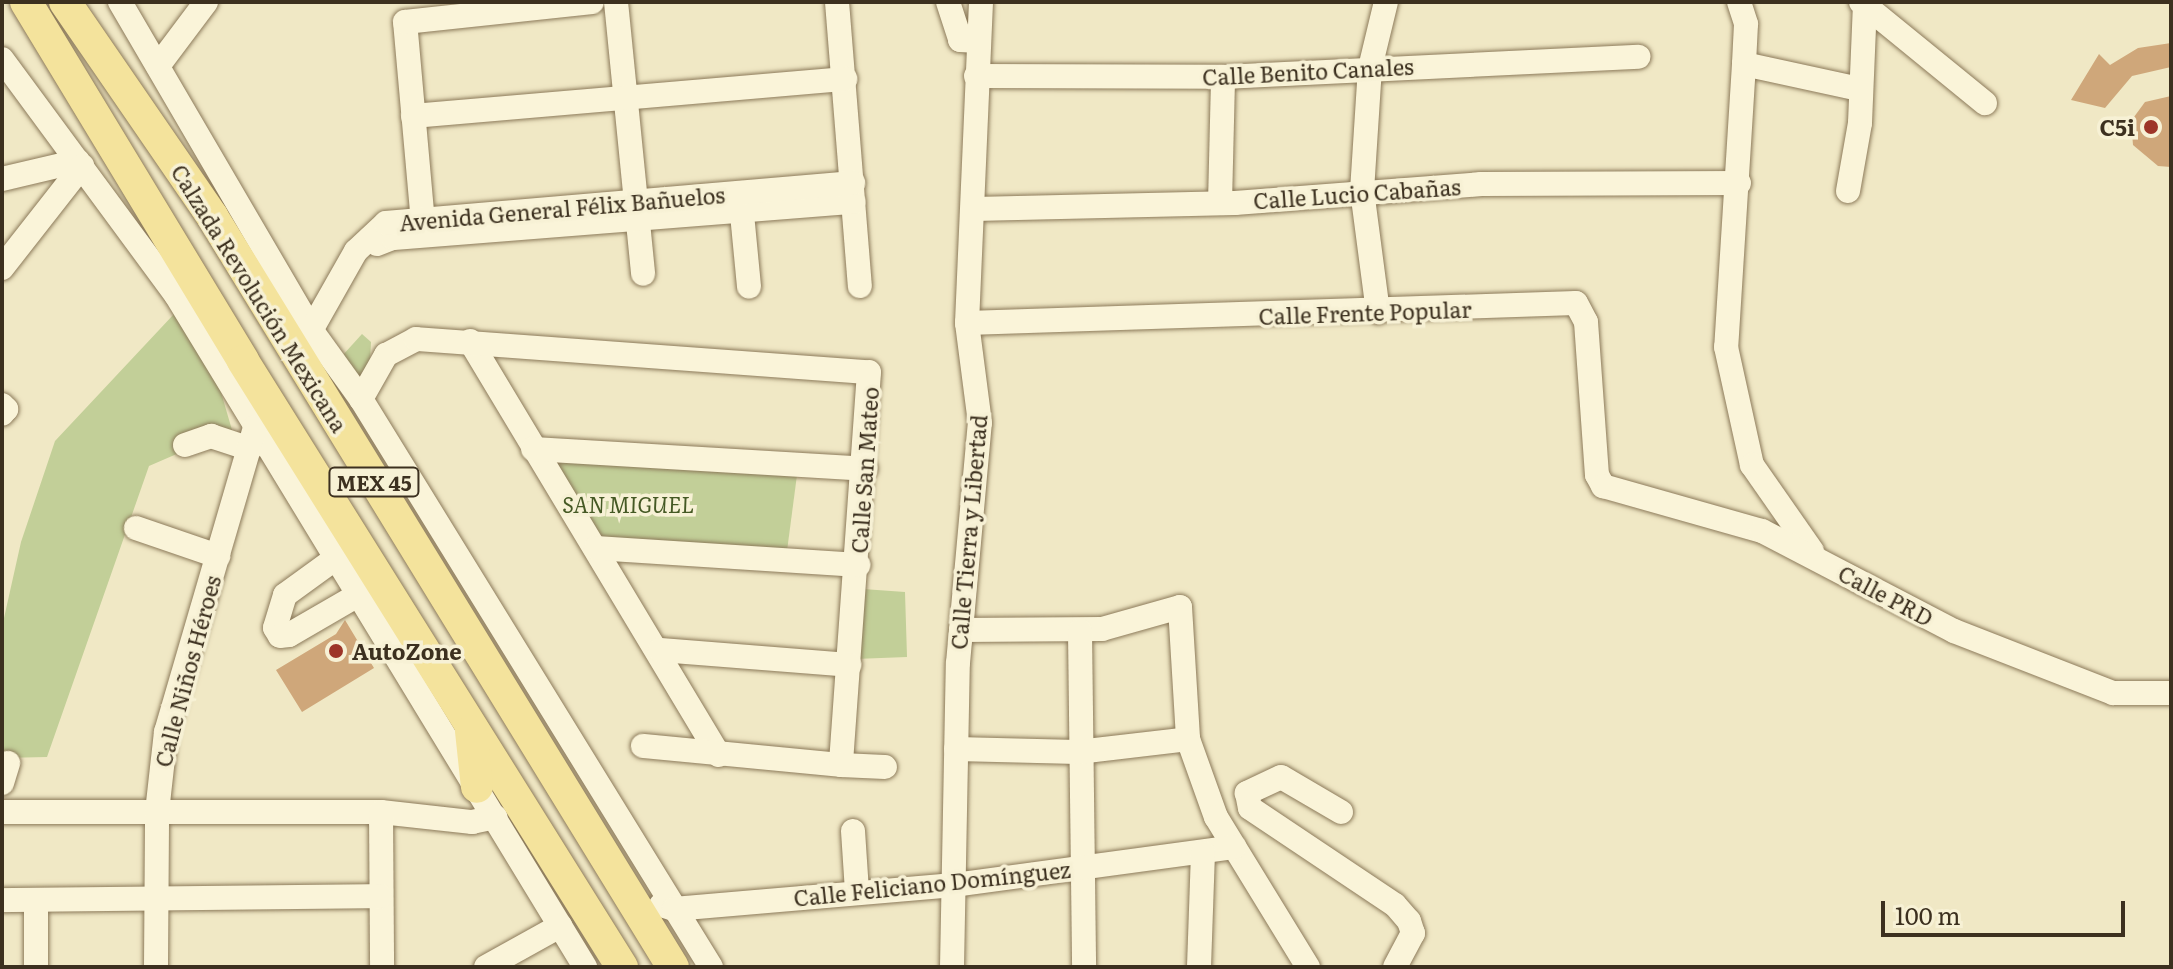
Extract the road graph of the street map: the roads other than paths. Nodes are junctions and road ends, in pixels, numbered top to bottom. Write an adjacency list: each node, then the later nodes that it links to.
1 (4, 2): 24 (main road)
2 (26, 2): 24 (main road, Calzada Revolución Mexicana / MEX 45)
3 (65, 2): 27 (main road, Calzada Revolución Mexicana / MEX 45)
4 (84, 2): 27 (main road)
5 (120, 2): 18 (street)
6 (206, 2): 18 (street)
7 (592, 2): 29 (street)
8 (616, 2): 26 (street)
9 (837, 2): 23 (street)
10 (948, 2): 15 (street)
11 (981, 2): 15 (street, Calle Tierra y Libertad)
12 (1386, 2): 19 (street)
13 (1739, 2): 17 (street)
14 (1863, 4): 25 (street); 28 (street)
15 (979, 41): 21 (street, Calle Tierra y Libertad)
16 (1639, 57): 19 (street, Calle Benito Canales)
17 (1744, 64): 25 (street); 32 (street)
18 (158, 66): 49 (street)
19 (1370, 68): 22 (street, Calle Benito Canales); 33 (street)
20 (6, 72): 30 (street)
21 (976, 76): 22 (street, Calle Benito Canales); 38 (street, Calle Tierra y Libertad)
22 (1223, 77): 37 (street)
23 (845, 79): 26 (street); 35 (street)
24 (73, 81): 45 (main road, Calzada Revolución Mexicana / MEX 45)
25 (1860, 89): 34 (street)
26 (625, 98): 29 (street); 39 (street)
27 (136, 103): 49 (main road, Calzada Revolución Mexicana / MEX 45)
28 (1985, 103)
29 (413, 116): 40 (street)
30 (80, 163): 31 (street); 41 (street); 45 (street)
31 (2, 179)
32 (1739, 183): 33 (street, Calle Lucio Cabañas); 60 (street)
33 (1362, 191): 37 (street, Calle Lucio Cabañas); 46 (street)
34 (1848, 191)
35 (854, 192): 36 (street, Avenida General Félix Bañuelos); 43 (street)
36 (741, 201): 39 (street, Avenida General Félix Bañuelos); 44 (street)
37 (1220, 203): 38 (street, Calle Lucio Cabañas)
38 (974, 209): 47 (street, Calle Tierra y Libertad)
39 (636, 211): 40 (street, Avenida General Félix Bañuelos); 42 (street)
40 (423, 226): 49 (street, Avenida General Félix Bañuelos)
41 (2, 268)
42 (643, 274)
43 (860, 286)
44 (749, 287)
45 (186, 291): 51 (street); 68 (main road, Calzada Revolución Mexicana / MEX 45)
46 (1378, 312): 47 (street, Calle Frente Popular); 55 (street, Calle Frente Popular)
47 (967, 323): 63 (street, Calle Tierra y Libertad)
48 (470, 341): 50 (street, Calle San Mateo); 53 (street); 54 (street, Calle San Mateo)
49 (308, 351): 50 (street); 89 (main road, Calzada Revolución Mexicana / MEX 45)
50 (361, 399): 93 (street)
51 (252, 438): 52 (street); 58 (street, Calle Niños Héroes); 59 (street)
52 (185, 445)
53 (533, 449): 54 (street); 57 (street)
54 (865, 469): 61 (street, Calle San Mateo)
55 (1603, 486): 60 (street, Calle PRD)
56 (136, 528): 58 (street)
57 (596, 548): 61 (street); 65 (street)
58 (218, 556): 78 (street, Calle Niños Héroes)
59 (336, 558): 62 (street); 62 (street)
60 (1819, 559): 67 (street, Calle PRD)
61 (858, 565): 66 (street, Calle San Mateo)
62 (358, 595): 76 (street)
63 (961, 630): 64 (street); 71 (street, Calle Tierra y Libertad)
64 (1080, 631): 69 (street); 72 (street)
65 (660, 650): 66 (street); 73 (street)
66 (849, 665): 74 (street, Calle San Mateo)
67 (2171, 693)
68 (470, 723): 76 (main road); 100 (main road, Calzada Revolución Mexicana / MEX 45)
69 (1188, 739): 72 (street); 83 (street)
70 (643, 746): 73 (street)
71 (956, 749): 72 (street); 86 (street, Calle Tierra y Libertad)
72 (1078, 752): 85 (street)
73 (719, 755): 74 (street)
74 (841, 765): 75 (street)
75 (885, 767)
76 (477, 787): 81 (street)
77 (2, 812): 78 (street)
78 (157, 812): 79 (street); 90 (street, Calle Niños Héroes)
79 (381, 812): 81 (street); 88 (street)
80 (1341, 812): 107 (street)
81 (495, 817): 94 (street)
82 (853, 831): 87 (street)
83 (1234, 847): 84 (street, Calle Feliciano Domínguez); 106 (street)
84 (1203, 853): 85 (street, Calle Feliciano Domínguez); 105 (street)
85 (1082, 868): 86 (street, Calle Feliciano Domínguez); 104 (street)
86 (954, 885): 87 (street, Calle Feliciano Domínguez); 103 (street, Calle Tierra y Libertad)
87 (857, 892): 93 (street, Calle Feliciano Domínguez)
88 (380, 896): 90 (street); 97 (street)
89 (630, 897): 93 (street, Calle Feliciano Domínguez); 101 (main road, Calzada Revolución Mexicana / MEX 45)
90 (156, 899): 92 (street); 96 (street, Calle Niños Héroes)
91 (2, 900): 92 (street)
92 (36, 901): 95 (street)
93 (674, 909): 102 (street)
94 (560, 926): 98 (street); 99 (street)
95 (36, 967)
96 (156, 967)
97 (382, 967)
98 (486, 967)
99 (585, 967)
100 (622, 967)
101 (673, 967)
102 (711, 967)
103 (952, 967)
104 (1084, 967)
105 (1199, 967)
106 (1308, 967)
107 (1395, 967)

